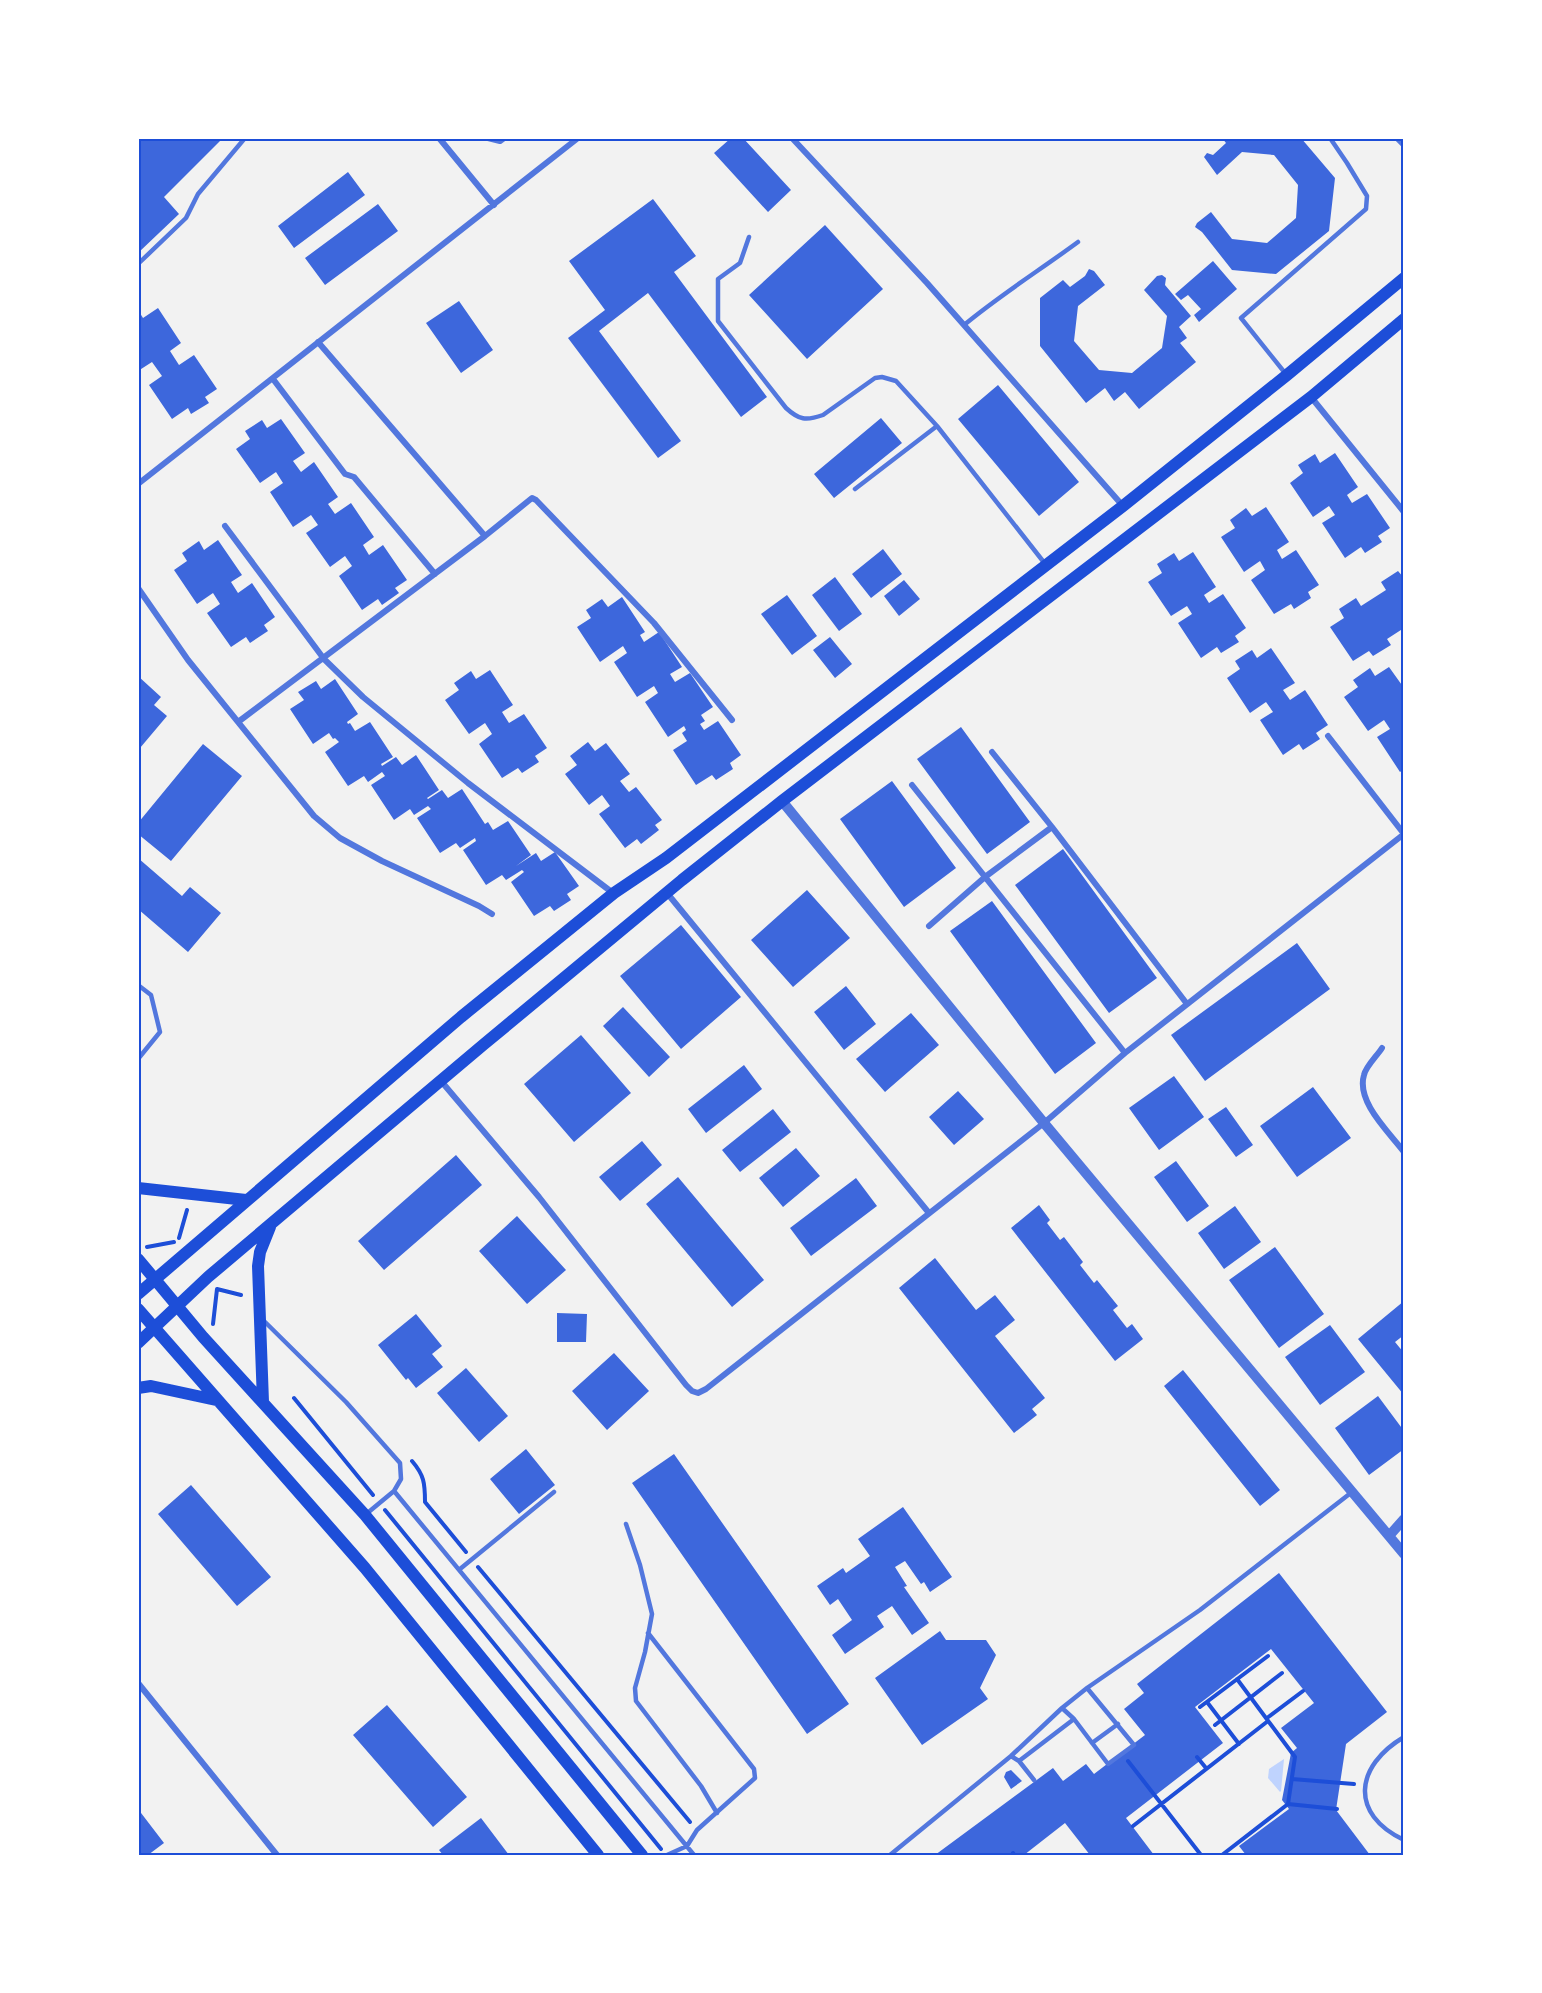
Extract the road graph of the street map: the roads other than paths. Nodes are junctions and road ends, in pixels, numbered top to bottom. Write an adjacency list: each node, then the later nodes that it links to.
1 (245, 138): 13 (lane)
2 (439, 138): 10 (street)
3 (488, 138): 4 (street)
4 (504, 138)
5 (578, 138): 10 (street)
6 (792, 138): 16 (street)
7 (1330, 138): 18 (lane)
8 (1397, 138): 9 (street)
9 (1404, 145)
10 (494, 205): 17 (street)
11 (749, 237): 21 (lane)
12 (1078, 242): 16 (lane)
13 (138, 264)
14 (1404, 278): 18 (main road)
15 (1404, 319): 20 (main road)
16 (964, 325): 24 (street)
17 (318, 342): 19 (street); 27 (street)
18 (1287, 375): 24 (main road)
19 (273, 379): 22 (street); 29 (street)
20 (1311, 397): 25 (street); 37 (main road)
21 (937, 426): 23 (lane); 28 (lane)
22 (138, 484)
23 (855, 489)
24 (1124, 506): 28 (main road)
25 (1404, 512)
26 (225, 526): 31 (street)
27 (485, 536): 29 (street); 32 (street)
28 (1046, 565): 41 (main road)
29 (435, 574): 31 (street)
30 (138, 588): 33 (street)
31 (324, 659): 33 (street); 41 (street)
32 (732, 720)
33 (238, 722): 43 (street)
34 (1328, 736): 39 (street)
35 (992, 752): 38 (street)
36 (912, 786): 40 (street)
37 (782, 801): 42 (main road); 51 (street)
38 (1052, 827): 40 (street); 46 (street)
39 (1404, 834): 46 (street)
40 (985, 877): 44 (street); 48 (street)
41 (614, 893): 54 (main road)
42 (667, 893): 50 (main road); 55 (street)
43 (492, 914)
44 (929, 926)
45 (138, 985): 49 (lane)
46 (1187, 1004): 48 (street)
47 (1383, 1048): 52 (street)
48 (1125, 1053): 51 (street)
49 (138, 1059)
50 (441, 1081): 55 (street); 56 (main road)
51 (1044, 1123): 55 (street); 70 (street)
52 (1404, 1152)
53 (138, 1188): 54 (main road)
54 (246, 1200): 58 (main road)
55 (929, 1214)
56 (270, 1226): 60 (main road); 62 (main road)
57 (138, 1259): 58 (main road)
58 (155, 1279): 59 (main road); 60 (main road)
59 (138, 1294)
60 (178, 1307): 63 (main road); 67 (main road)
61 (138, 1309): 63 (main road)
62 (259, 1316): 67 (main road); 68 (lane)
63 (155, 1329): 64 (main road); 66 (main road)
64 (138, 1343)
65 (138, 1388): 66 (main road)
66 (216, 1401): 93 (main road)
67 (263, 1402): 71 (main road)
68 (394, 1491): 71 (lane); 77 (lane)
69 (554, 1492): 77 (lane)
70 (1352, 1492): 75 (street); 80 (lane)
71 (365, 1515): 94 (main road)
72 (1404, 1519): 75 (street)
73 (626, 1524): 78 (lane)
74 (1404, 1528): 75 (street)
75 (1389, 1536): 76 (street)
76 (1404, 1554)
77 (460, 1569): 91 (lane)
78 (648, 1633): 89 (lane); 89 (lane)
79 (138, 1683): 92 (street)
80 (1087, 1688): 81 (lane); 83 (lane)
81 (1062, 1708): 82 (lane); 86 (lane)
82 (1074, 1719): 85 (lane); 87 (lane)
83 (1118, 1724): 85 (lane); 85 (lane)
84 (1404, 1737): 90 (lane)
85 (1092, 1743)
86 (1011, 1756): 87 (lane); 97 (lane)
87 (1019, 1761): 88 (lane)
88 (1034, 1780)
89 (717, 1813): 91 (lane)
90 (1404, 1840)
91 (687, 1846): 95 (lane); 96 (lane)
92 (277, 1855)
93 (598, 1855)
94 (642, 1855)
95 (666, 1855)
96 (694, 1855)
97 (890, 1855)

